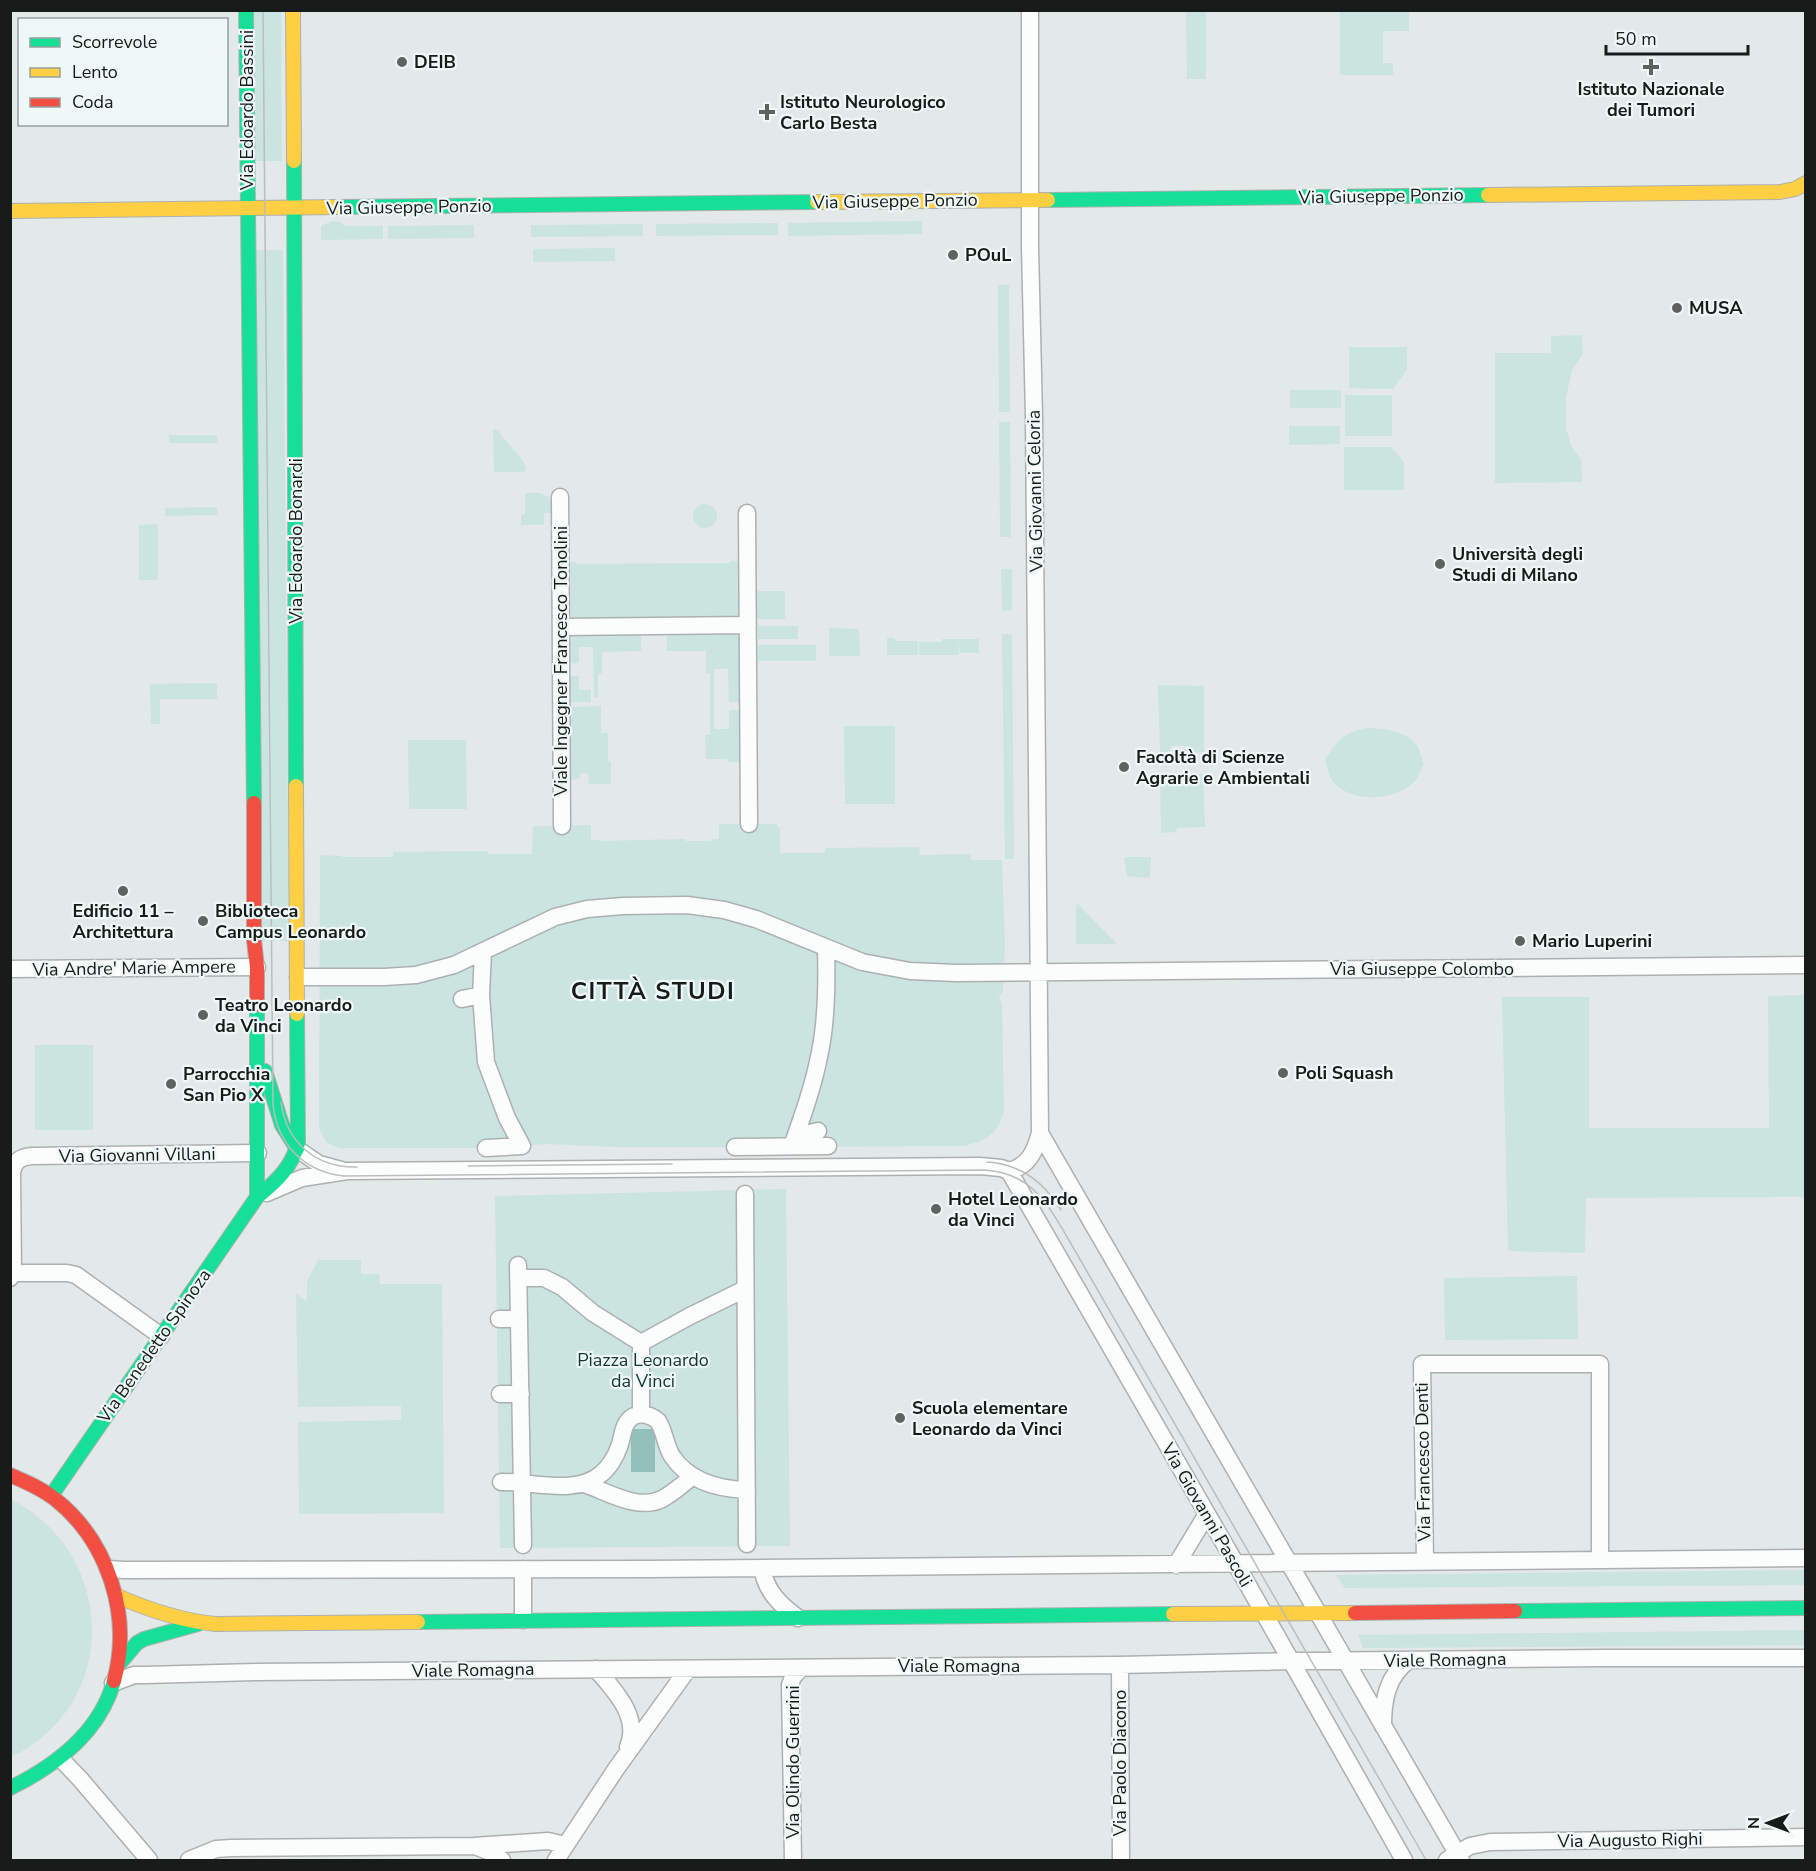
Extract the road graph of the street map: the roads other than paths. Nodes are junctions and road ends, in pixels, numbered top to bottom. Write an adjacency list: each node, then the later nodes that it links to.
1 (246, 10): 9 (street, Via Edoardo Bassini)
2 (293, 10): 8 (street)
3 (1030, 10): 6 (street, Via Giovanni Celoria)
4 (1806, 183): 5 (street)
5 (1780, 192): 6 (street, Via Giuseppe Ponzio); 7 (street)
6 (1030, 199): 8 (street, Via Giuseppe Ponzio); 22 (street, Via Giovanni Celoria)
7 (1806, 202)
8 (294, 208): 9 (street, Via Giuseppe Ponzio); 23 (street, Via Edoardo Bonardi)
9 (248, 209): 10 (street, Via Giuseppe Ponzio); 20 (street)
10 (10, 211)
11 (560, 497): 14 (street, Viale Ingegner Francesco Tonolini)
12 (747, 513): 13 (street)
13 (748, 625): 14 (street); 15 (street)
14 (561, 627): 16 (street, Viale Ingegner Francesco Tonolini)
15 (749, 824)
16 (562, 826)
17 (826, 949): 18 (street); 22 (street); 30 (street)
18 (483, 952): 23 (street); 24 (street)
19 (1806, 965): 22 (street, Via Giuseppe Colombo)
20 (257, 967): 21 (street, Via Andre' Marie Ampere); 26 (street)
21 (10, 969)
22 (1038, 972): 29 (street)
23 (298, 977): 33 (street)
24 (480, 995): 25 (street); 27 (street)
25 (462, 999)
26 (258, 1048): 33 (street); 34 (street)
27 (511, 1128)
28 (819, 1131): 30 (street)
29 (1040, 1133): 35 (street); 61 (street)
30 (794, 1141): 31 (street); 32 (street)
31 (828, 1146)
32 (735, 1147)
33 (297, 1149): 34 (street); 36 (street); 38 (street)
34 (269, 1152): 38 (street); 39 (street, Via Giovanni Villani)
35 (1009, 1171): 36 (street); 55 (street, Via Giovanni Pascoli)
36 (347, 1172): 38 (street)
37 (745, 1194): 40 (street)
38 (257, 1197): 43 (street, Via Benedetto Spinoza)
39 (12, 1275): 43 (street)
40 (745, 1289): 44 (street); 53 (street)
41 (519, 1318): 42 (street); 44 (street); 46 (street)
42 (499, 1319)
43 (161, 1336): 54 (street, Via Benedetto Spinoza)
44 (641, 1343): 47 (street)
45 (500, 1394): 46 (street)
46 (520, 1394): 51 (street)
47 (641, 1414): 49 (street); 52 (street)
48 (10, 1475): 54 (street)
49 (693, 1476): 52 (street); 53 (street)
50 (501, 1482): 51 (street)
51 (522, 1482): 52 (street); 57 (street)
52 (584, 1484)
53 (747, 1490): 56 (street)
54 (51, 1496): 65 (street)
55 (1207, 1514): 62 (street); 63 (street, Via Giovanni Pascoli)
56 (747, 1544)
57 (523, 1545)
58 (1806, 1558): 59 (street)
59 (1600, 1560): 60 (street); 60 (street, Via Francesco Denti)
60 (1425, 1561): 61 (street)
61 (1289, 1563): 63 (street); 70 (street)
62 (1176, 1564): 63 (street); 64 (street)
63 (1236, 1564): 69 (street, Via Giovanni Pascoli)
64 (762, 1568): 66 (street); 71 (street)
65 (108, 1569): 66 (street); 67 (street)
66 (523, 1569): 72 (street)
67 (117, 1596): 73 (street); 78 (street)
68 (1806, 1608): 70 (street)
69 (1264, 1613): 70 (street); 71 (street); 76 (street, Via Giovanni Pascoli)
70 (1317, 1613): 77 (street)
71 (798, 1618): 72 (street)
72 (523, 1620): 73 (street)
73 (204, 1623): 78 (street)
74 (1806, 1658): 75 (street, Viale Romagna)
75 (1409, 1660): 77 (street, Viale Romagna); 84 (street)
76 (1291, 1661): 77 (street, Viale Romagna); 79 (street, Viale Romagna); 98 (street, Via Giovanni Pascoli)
77 (1345, 1661): 84 (street)
78 (119, 1664): 83 (street)
79 (1120, 1665): 80 (street, Viale Romagna); 97 (street, Via Paolo Diacono)
80 (801, 1668): 82 (street, Viale Romagna); 96 (street, Via Olindo Guerrini)
81 (596, 1669): 82 (street, Viale Romagna); 83 (street, Viale Romagna); 86 (street)
82 (688, 1669): 86 (street)
83 (113, 1683): 85 (street)
84 (1383, 1726): 91 (street)
85 (61, 1759): 87 (street); 92 (street)
86 (616, 1769): 89 (street)
87 (10, 1788)
88 (1806, 1837): 91 (street, Via Augusto Righi)
89 (565, 1845): 90 (street); 95 (street)
90 (474, 1846): 93 (street); 94 (street)
91 (1455, 1858)
92 (149, 1860)
93 (189, 1860)
94 (502, 1860)
95 (556, 1860)
96 (793, 1860)
97 (1121, 1860)
98 (1404, 1860)

